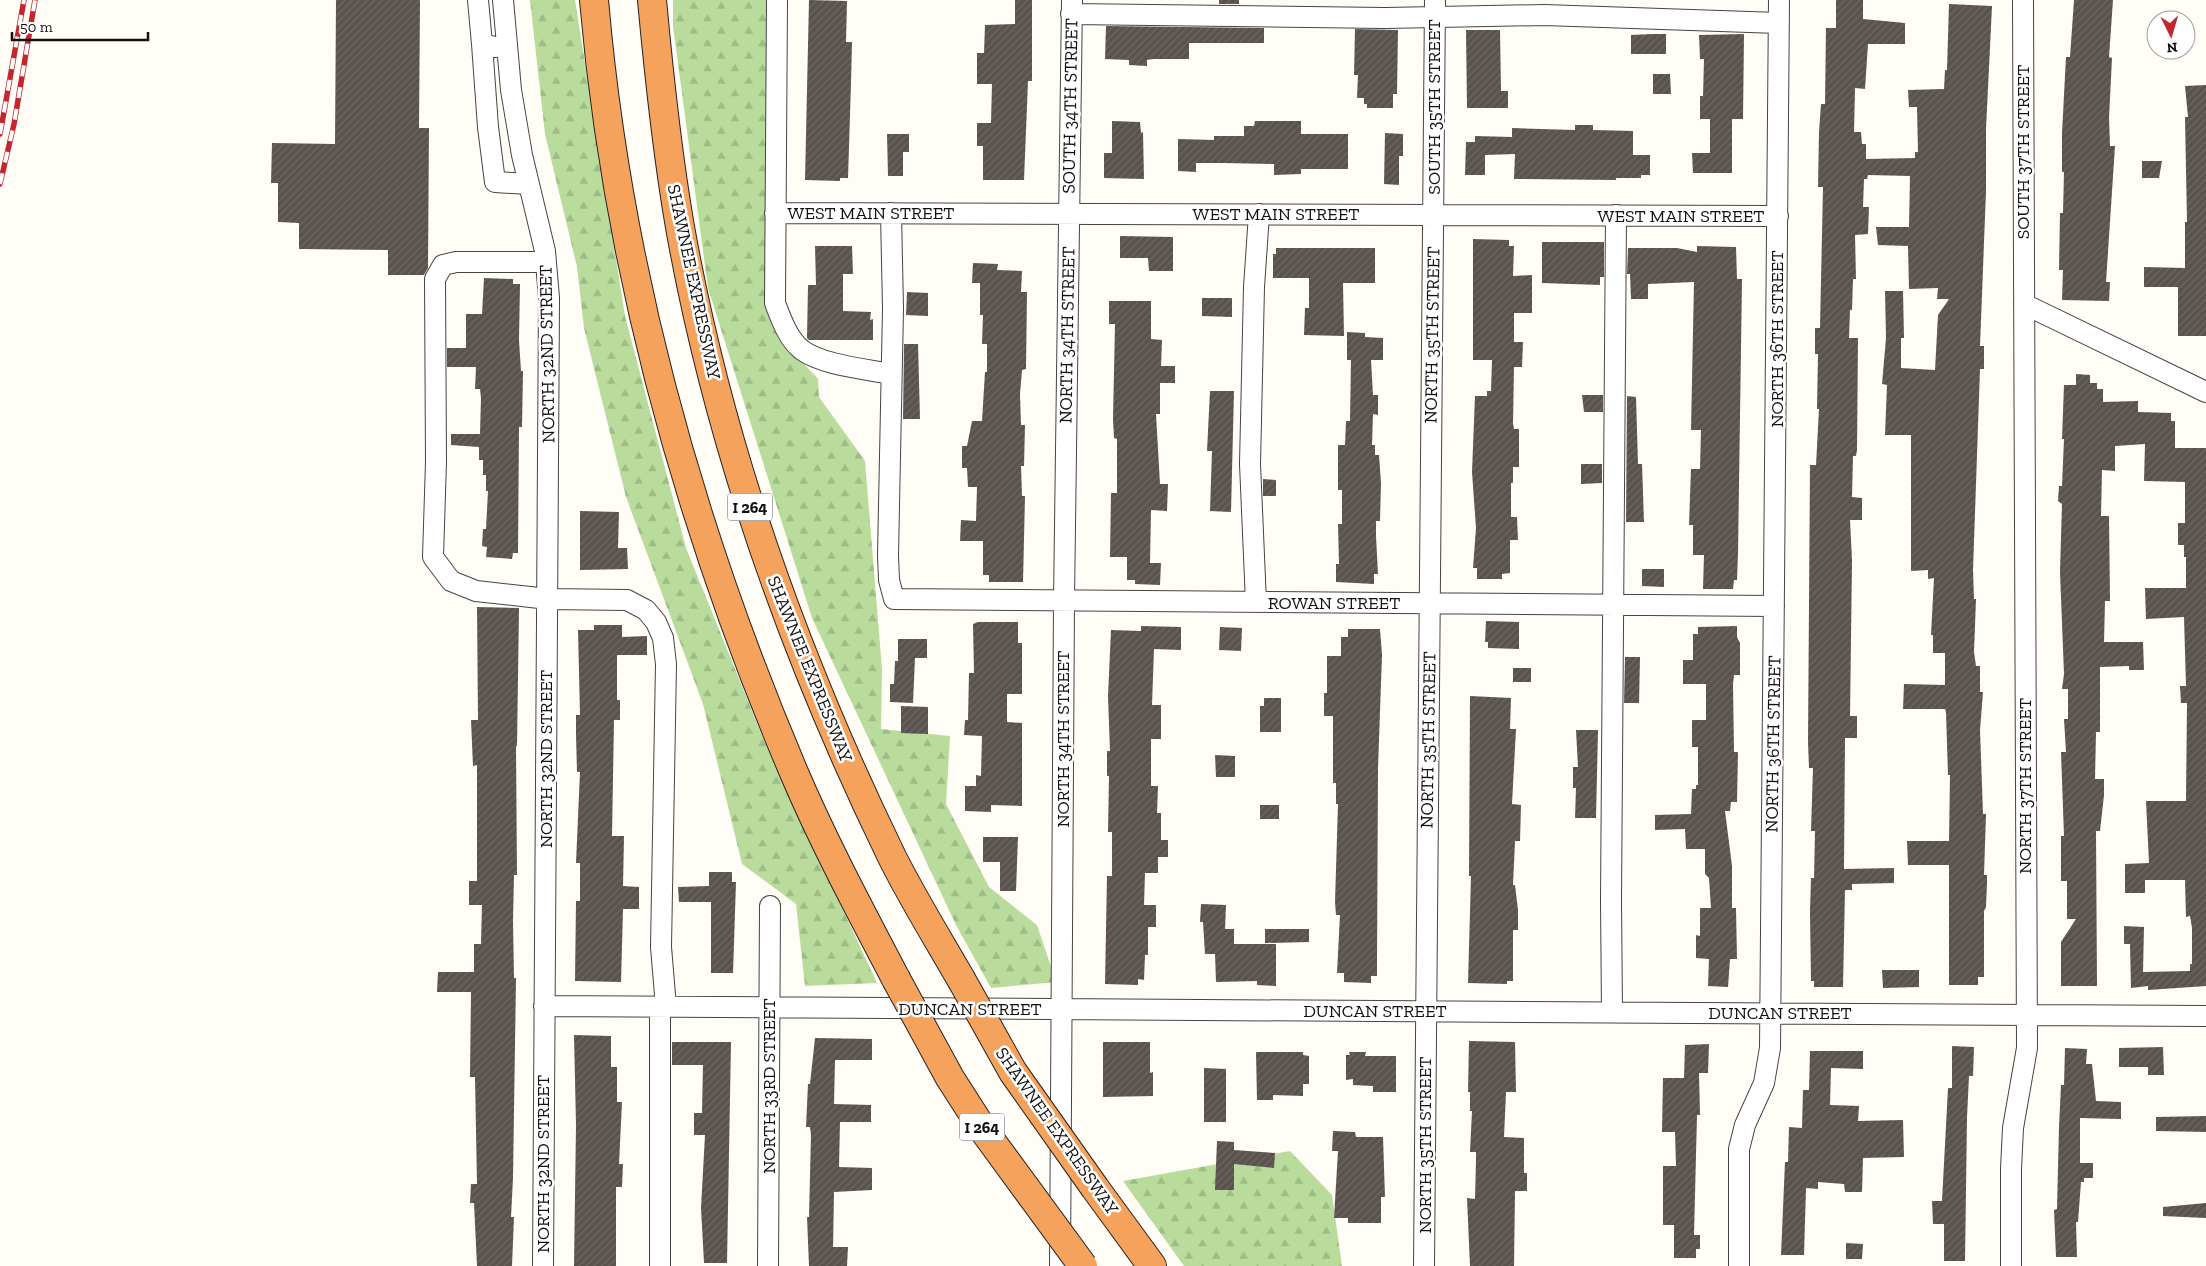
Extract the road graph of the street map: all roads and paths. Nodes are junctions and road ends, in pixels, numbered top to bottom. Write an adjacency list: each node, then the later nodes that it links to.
1 (478, 0): 11 (street)
2 (503, 0): 12 (street, NORTH 32ND STREET)
3 (594, 0): 45 (highway, I 264, bridge)
4 (652, 0): 46 (highway, SHAWNEE EXPRESSWAY / I 264, bridge)
5 (777, 0): 14 (street)
6 (1779, 0): 10 (street, NORTH 36TH STREET)
7 (2023, 0): 22 (street, SOUTH 37TH STREET)
8 (1072, 7): 9 (street); 16 (street, SOUTH 34TH STREET)
9 (1435, 8): 10 (street); 18 (street, SOUTH 35TH STREET)
10 (1779, 23): 20 (street, NORTH 36TH STREET)
11 (482, 44): 12 (street); 13 (street)
12 (507, 49): 13 (street, NORTH 32ND STREET)
13 (529, 184): 21 (street, NORTH 32ND STREET)
14 (775, 212): 15 (street, WEST MAIN STREET); 23 (street)
15 (891, 213): 16 (street, WEST MAIN STREET); 23 (street)
16 (1068, 213): 17 (street, WEST MAIN STREET); 26 (street, NORTH 34TH STREET)
17 (1259, 214): 18 (street, WEST MAIN STREET); 27 (street)
18 (1433, 215): 19 (street, WEST MAIN STREET); 28 (street, NORTH 35TH STREET)
19 (1616, 215): 20 (street, WEST MAIN STREET); 29 (street)
20 (1778, 216): 30 (street, NORTH 36TH STREET)
21 (546, 257): 25 (street, NORTH 32ND STREET); 25 (street)
22 (2024, 304): 24 (street); 39 (street, NORTH 37TH STREET)
23 (891, 374): 26 (street, ROWAN STREET)
24 (2206, 392)
25 (548, 600): 32 (street, NORTH 32ND STREET); 33 (street)
26 (1064, 601): 27 (street, ROWAN STREET); 35 (street, NORTH 34TH STREET)
27 (1256, 602): 28 (street, ROWAN STREET)
28 (1430, 603): 29 (street, ROWAN STREET); 36 (street, NORTH 35TH STREET)
29 (1613, 605): 30 (street, ROWAN STREET); 37 (street)
30 (1774, 606): 38 (street, NORTH 36TH STREET)
31 (770, 906): 34 (street, NORTH 33RD STREET)
32 (544, 1006): 33 (street, DUNCAN STREET); 41 (street, NORTH 32ND STREET)
33 (663, 1007): 34 (street, DUNCAN STREET); 42 (street)
34 (770, 1009): 35 (street, DUNCAN STREET); 43 (street, NORTH 33RD STREET)
35 (1062, 1010): 36 (street, DUNCAN STREET); 44 (street, NORTH 34TH STREET)
36 (1426, 1011): 37 (street, DUNCAN STREET); 47 (street, NORTH 35TH STREET)
37 (1612, 1012): 38 (street, DUNCAN STREET)
38 (1771, 1013): 39 (street, DUNCAN STREET); 48 (street, NORTH 36TH STREET)
39 (2025, 1015): 40 (street, DUNCAN STREET); 49 (street, NORTH 37TH STREET)
40 (2206, 1016)
41 (543, 1266)
42 (660, 1266)
43 (768, 1266)
44 (1060, 1266)
45 (1083, 1266)
46 (1152, 1266)
47 (1424, 1266)
48 (1739, 1266)
49 (2011, 1266)

